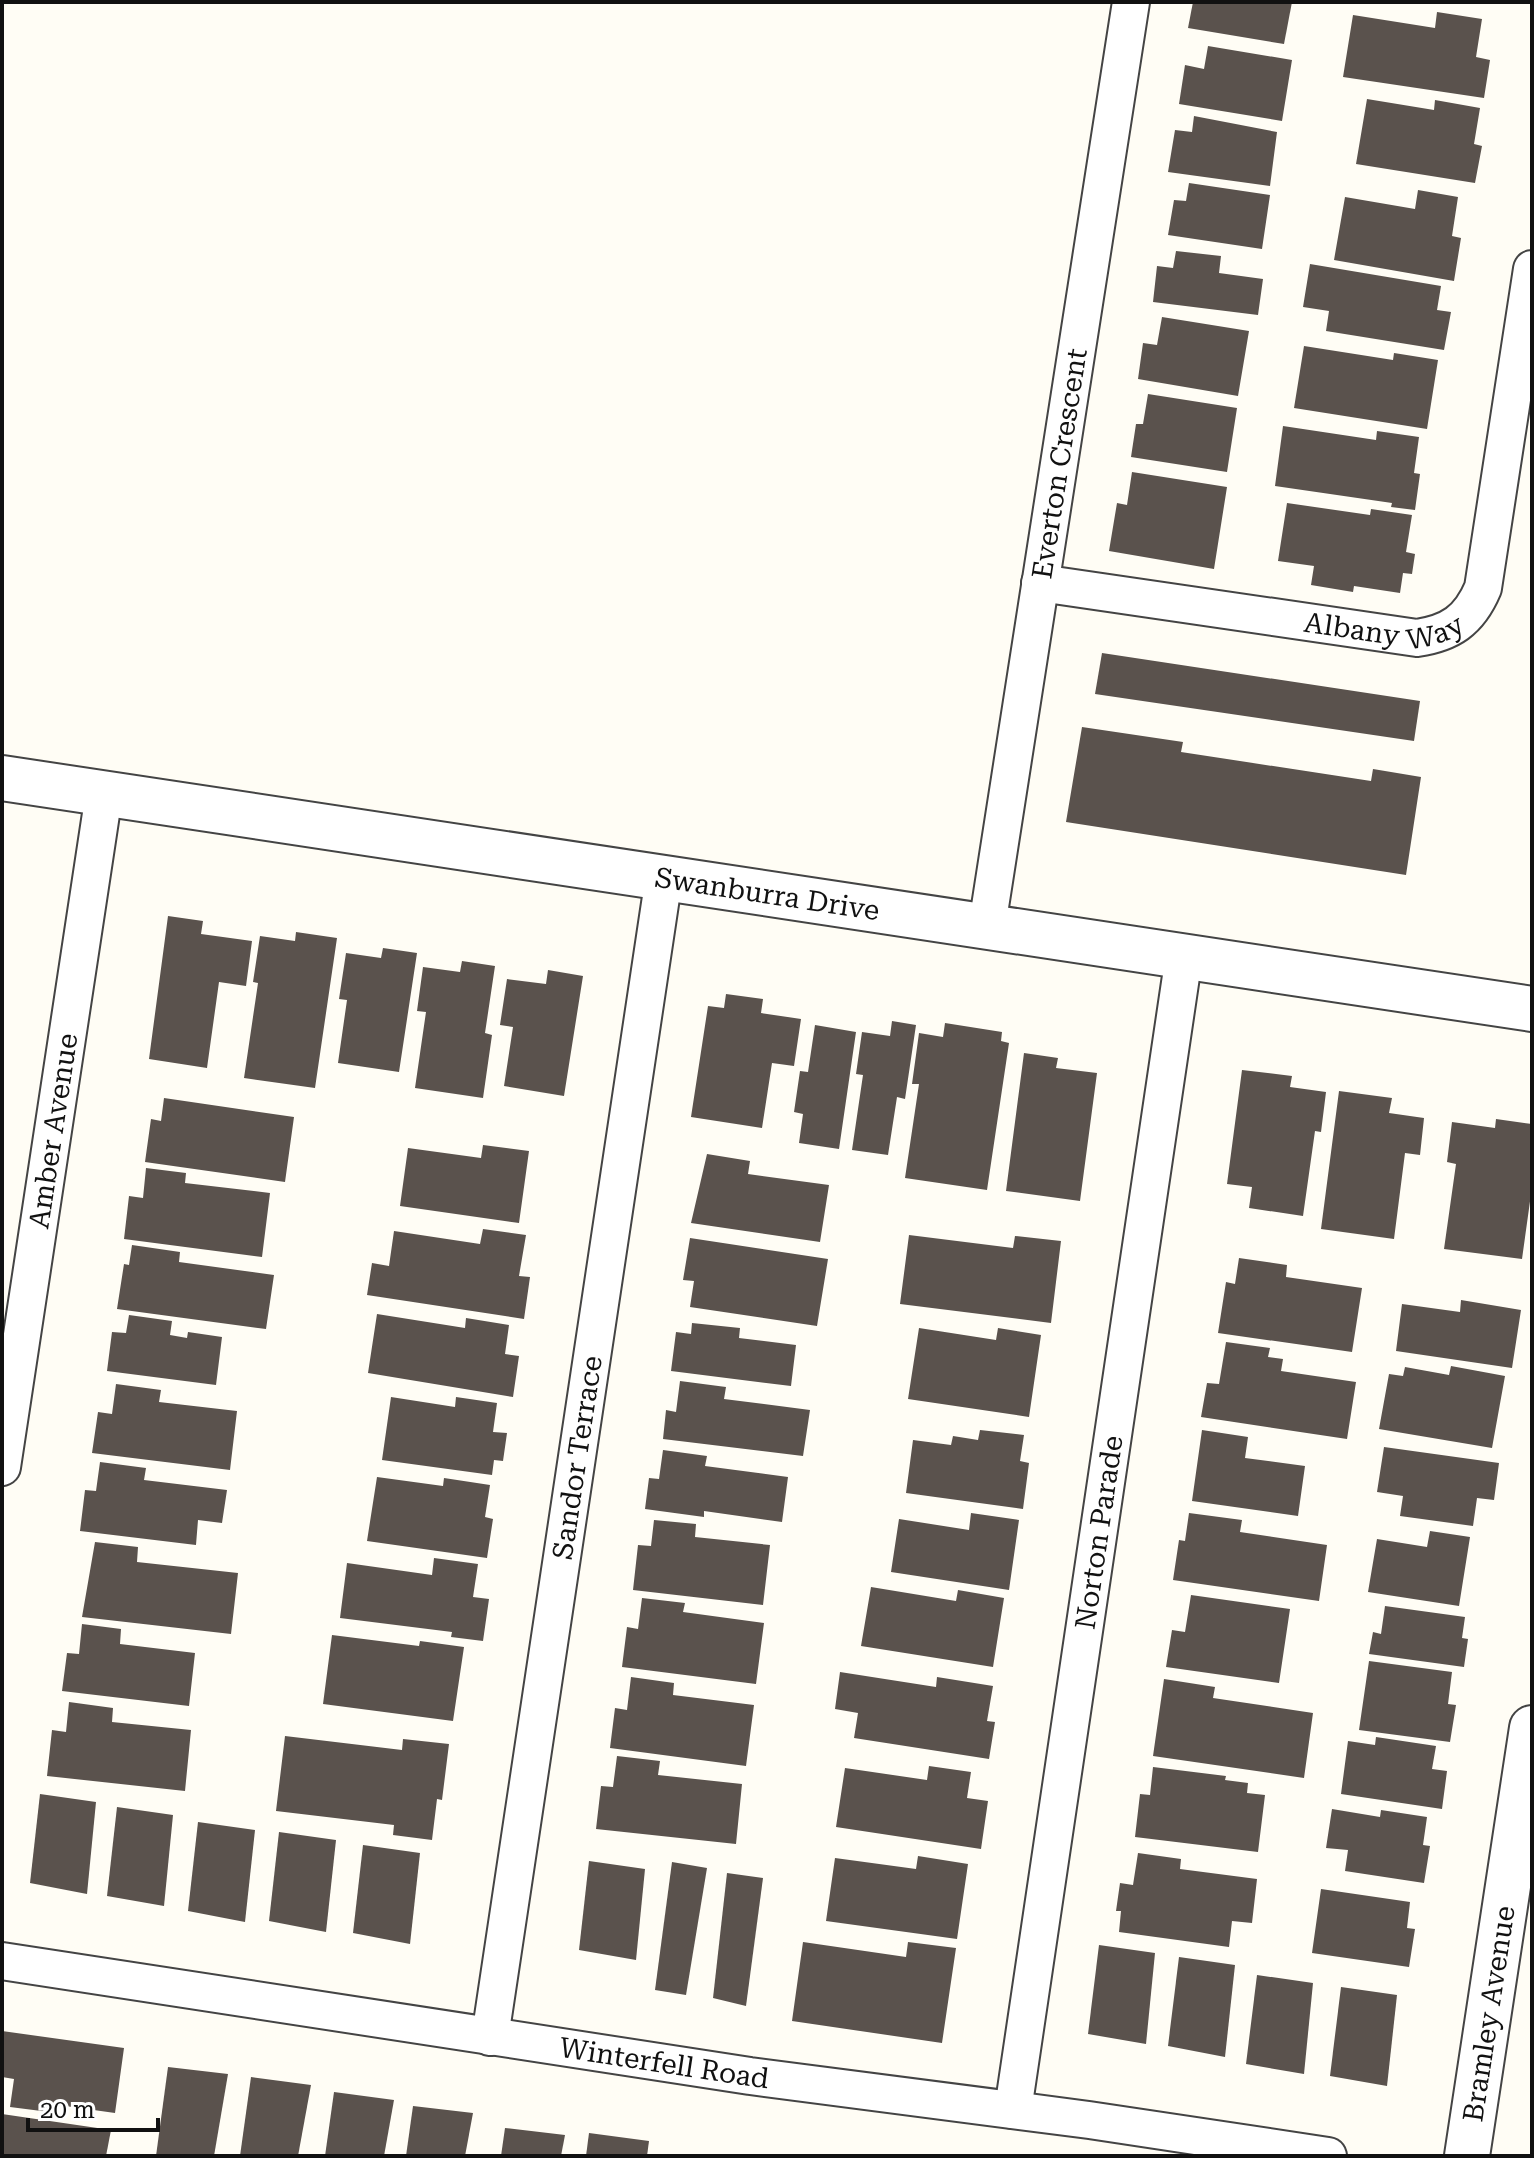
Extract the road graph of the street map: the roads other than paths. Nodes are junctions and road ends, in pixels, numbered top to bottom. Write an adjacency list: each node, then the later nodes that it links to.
1 (1131, 2): 3 (street, Everton Crescent)
2 (1532, 269): 3 (street, Albany Way)
3 (1040, 583): 7 (street, Everton Crescent)
4 (2, 778): 5 (street, Swanburra Drive)
5 (104, 794): 6 (street, Swanburra Drive); 10 (street, Amber Avenue)
6 (664, 877): 7 (street, Swanburra Drive); 13 (street, Sandor Terrace)
7 (987, 926): 8 (street, Swanburra Drive)
8 (1184, 956): 9 (street, Swanburra Drive); 14 (street, Norton Parade)
9 (1532, 1009)
10 (2, 1467)
11 (1532, 1728): 16 (street, Bramley Avenue)
12 (2, 1961): 13 (street, Winterfell Road)
13 (490, 2037): 14 (street, Winterfell Road)
14 (1013, 2110): 15 (street, Winterfell Road)
15 (1328, 2156)
16 (1467, 2156)

